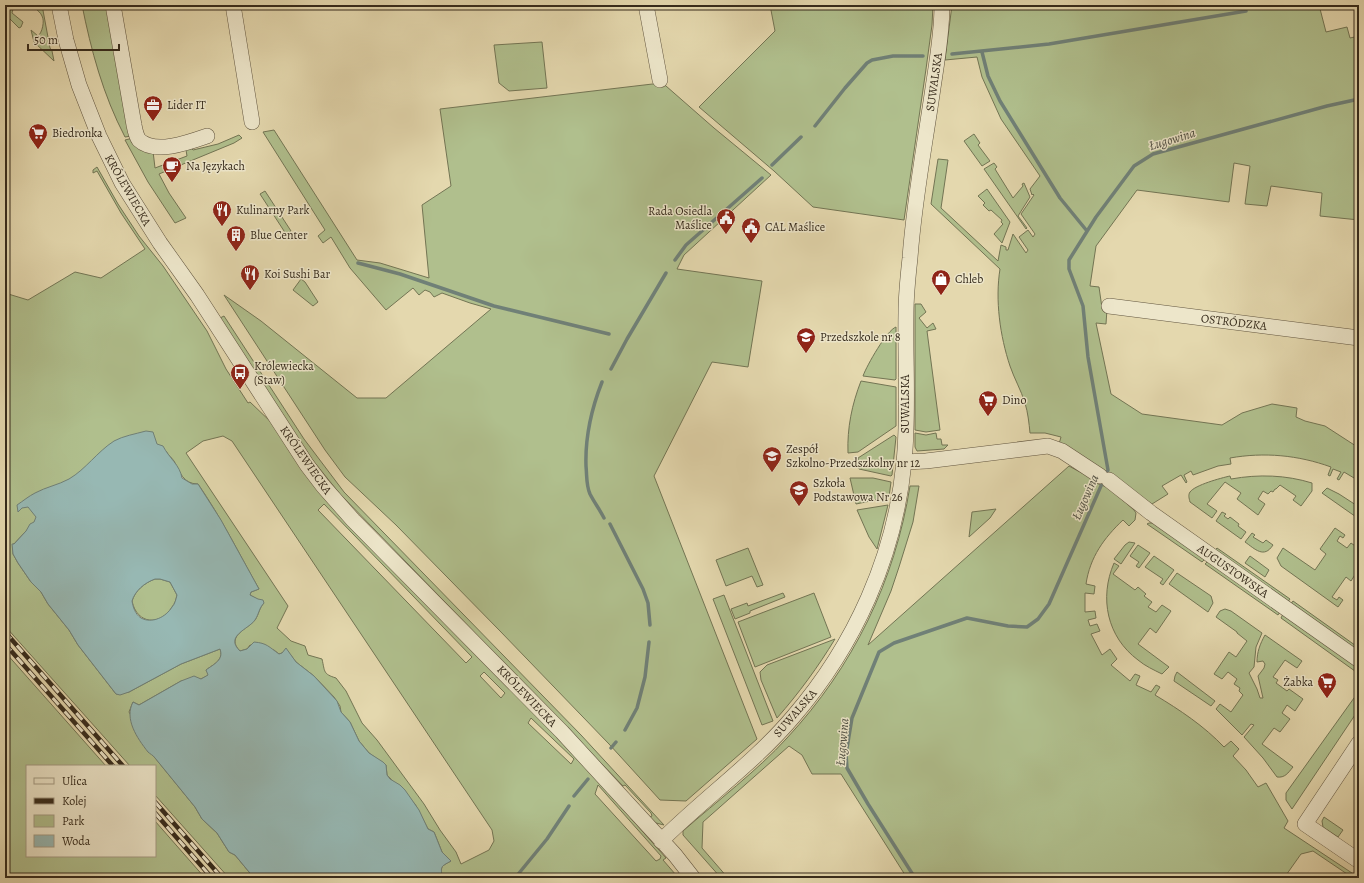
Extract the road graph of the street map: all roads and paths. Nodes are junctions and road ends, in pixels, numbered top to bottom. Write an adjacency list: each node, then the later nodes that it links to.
1 (59, 5): 14 (street, KRÓLEWIECKA)
2 (113, 5): 8 (street)
3 (233, 5): 7 (street)
4 (646, 5): 6 (street)
5 (942, 5): 11 (street, SUWALSKA)
6 (660, 80)
7 (252, 122)
8 (207, 136)
9 (1109, 306): 10 (street, OSTRÓDZKA)
10 (1359, 338)
11 (904, 462): 12 (street, AUGUSTOWSKA); 14 (street, SUWALSKA)
12 (1359, 660)
13 (1359, 743): 15 (street)
14 (662, 841): 16 (street, KRÓLEWIECKA)
15 (1359, 861)
16 (694, 878)

